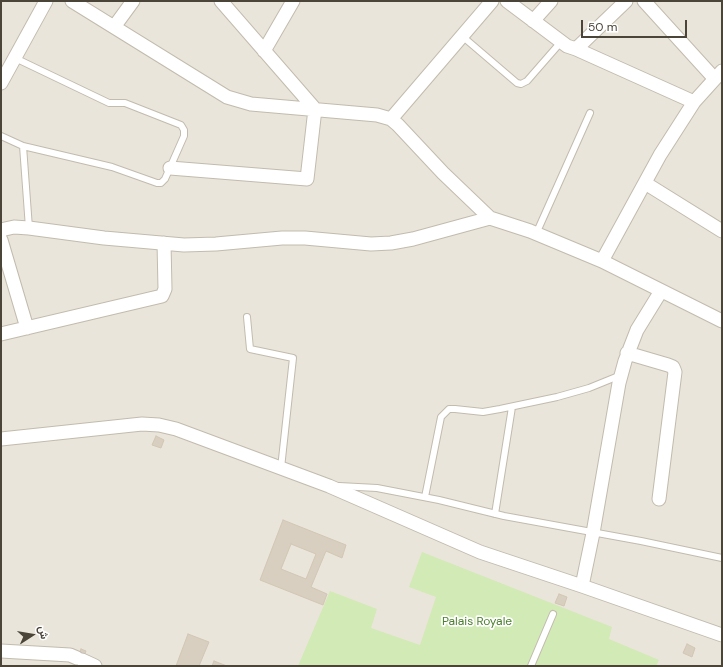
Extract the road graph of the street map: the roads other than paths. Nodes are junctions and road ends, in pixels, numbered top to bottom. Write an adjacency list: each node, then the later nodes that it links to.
1 (46, 1): 17 (street)
2 (72, 1): 12 (street)
3 (133, 1): 12 (street)
4 (221, 1): 16 (street)
5 (293, 1): 16 (street)
6 (492, 1): 13 (street)
7 (507, 1): 11 (street)
8 (551, 1): 11 (street)
9 (626, 1): 15 (street)
10 (644, 1): 18 (street)
11 (533, 21): 14 (street)
12 (114, 27): 21 (street)
13 (462, 36): 14 (lane); 23 (street)
14 (561, 42): 15 (street)
15 (576, 49): 20 (street)
16 (264, 51): 21 (street)
17 (15, 58): 19 (street); 26 (lane)
18 (720, 73): 20 (street)
19 (1, 83)
20 (694, 102): 27 (street)
21 (315, 109): 23 (street); 26 (street)
22 (590, 114): 32 (lane)
23 (391, 119): 28 (street)
24 (1, 136): 25 (lane)
25 (23, 146): 26 (lane); 29 (lane)
26 (170, 168)
27 (644, 183): 31 (street); 35 (street)
28 (490, 218): 32 (street); 34 (street)
29 (29, 228): 30 (street); 34 (street)
30 (1, 230)
31 (722, 231)
32 (536, 234): 35 (street)
33 (1, 240): 39 (street)
34 (164, 243): 39 (street)
35 (602, 261): 36 (street)
36 (661, 291): 38 (street); 41 (street)
37 (247, 317): 45 (lane)
38 (722, 321)
39 (27, 328): 40 (street)
40 (1, 334)
41 (627, 353): 42 (street); 48 (street)
42 (621, 375): 43 (lane); 50 (street)
43 (512, 407): 47 (lane); 49 (lane)
44 (1, 439): 45 (street)
45 (281, 468): 46 (street)
46 (329, 486): 47 (lane); 52 (street)
47 (425, 497): 49 (lane)
48 (660, 498)
49 (495, 514): 50 (lane)
50 (593, 533): 51 (lane); 52 (street)
51 (722, 558)
52 (582, 586): 54 (street)
53 (553, 614): 57 (lane)
54 (722, 635)
55 (1, 651): 56 (street)
56 (94, 666)
57 (531, 666)

